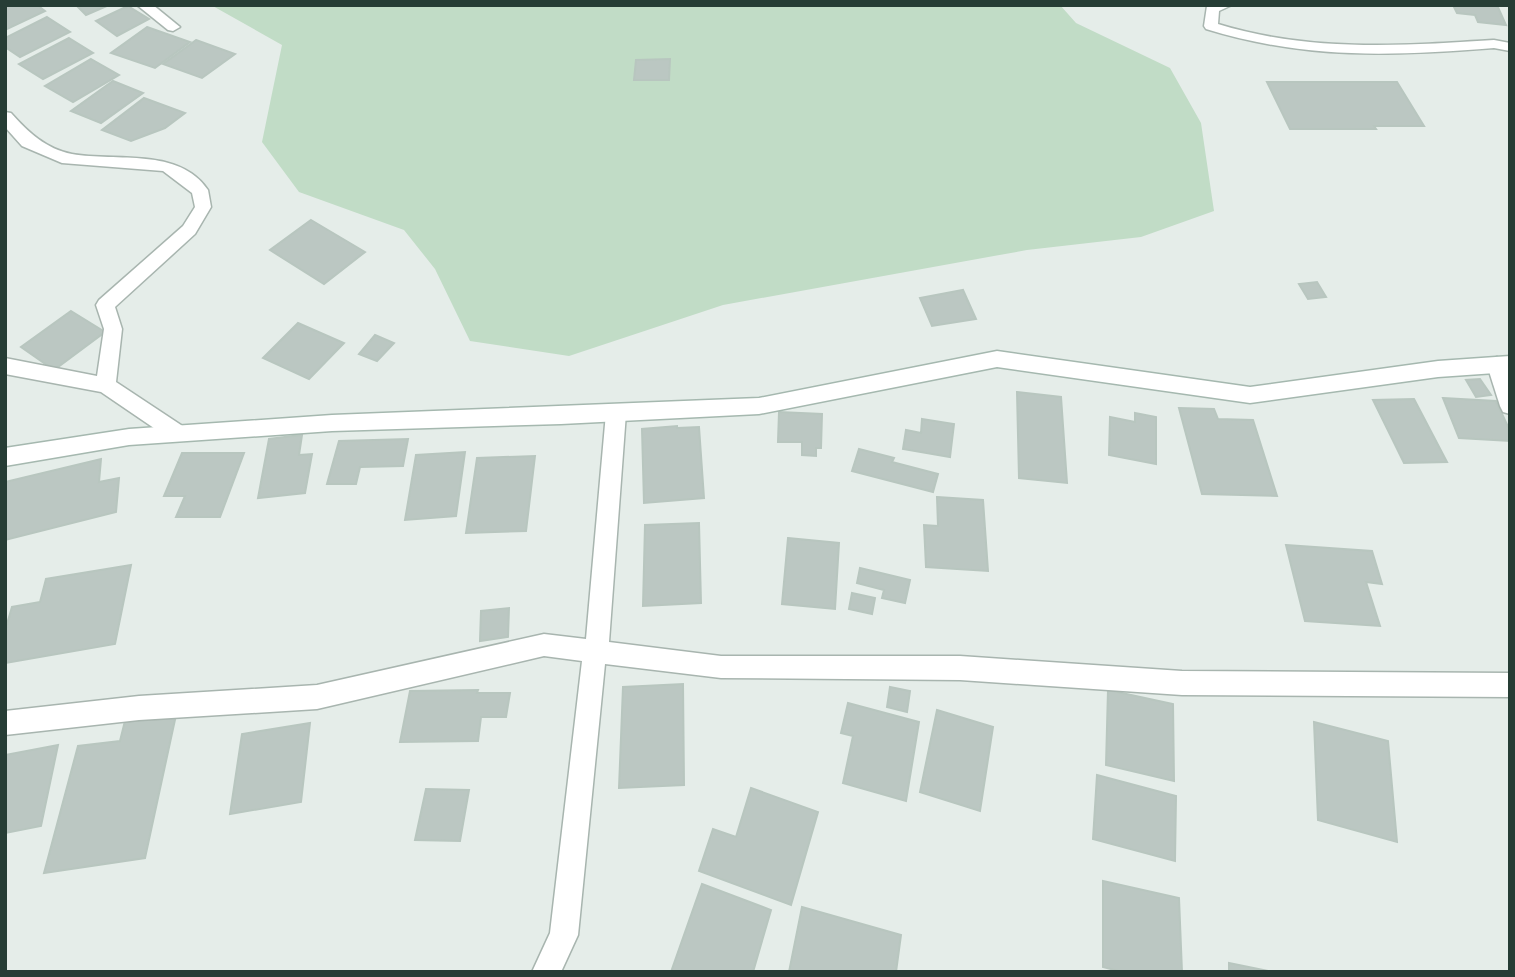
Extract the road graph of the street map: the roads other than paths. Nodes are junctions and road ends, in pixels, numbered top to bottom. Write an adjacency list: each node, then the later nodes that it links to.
1 (144, 5): 3 (street)
2 (1225, 5): 4 (street)
3 (173, 27)
4 (1510, 47)
5 (5, 117): 8 (street)
6 (1503, 364): 9 (street); 10 (street)
7 (5, 366): 8 (street)
8 (106, 385): 11 (street)
9 (1510, 406)
10 (616, 414): 11 (street); 13 (street)
11 (177, 433): 12 (street)
12 (5, 457)
13 (595, 651): 14 (street); 15 (street); 16 (street)
14 (1510, 685)
15 (5, 723)
16 (546, 972)

